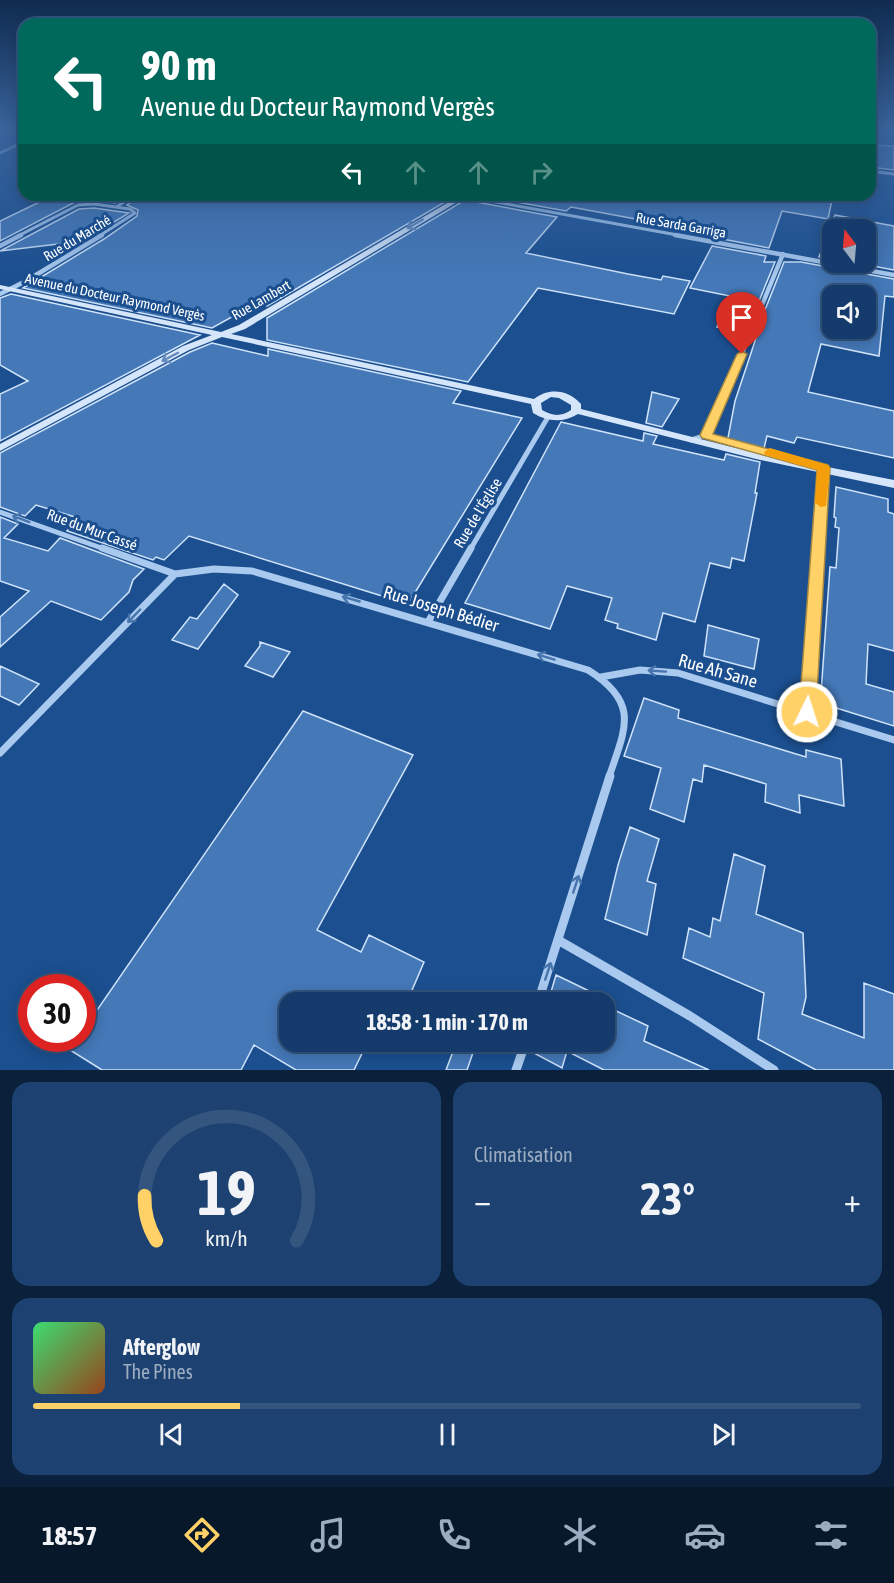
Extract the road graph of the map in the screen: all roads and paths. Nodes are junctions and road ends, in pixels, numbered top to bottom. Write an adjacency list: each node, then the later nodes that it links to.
1 (126, 201): 4 (street, Rue du Marché)
2 (457, 201): 11 (main road, Rue Lambert, one-way to 11)
3 (492, 201): 6 (street, Rue Sarda Garriga)
4 (116, 207): 5 (street, Rue du Marché); 9 (street, Rue du Marché)
5 (0, 246)
6 (783, 254): 7 (street, Rue Sarda Garriga); 16 (street)
7 (894, 275)
8 (0, 287): 9 (main road, Avenue du Docteur Raymond Vergès)
9 (10, 289): 10 (street); 11 (main road, Avenue du Docteur Raymond Vergès)
10 (0, 294)
11 (224, 336): 12 (main road, Avenue du Docteur Raymond Vergès); 18 (main road, Rue Lambert, one-way to 18)
12 (536, 402): 13 (main road); 14 (main road)
13 (576, 411): 14 (main road); 15 (main road)
14 (548, 417): 23 (street, Rue de l'Église)
15 (607, 419): 16 (main road); 17 (main road)
16 (706, 435): 17 (street); 19 (main road)
17 (691, 440): 19 (main road)
18 (0, 448)
19 (824, 468): 20 (main road); 25 (street)
20 (894, 484)
21 (0, 512): 22 (street, Rue du Mur Cassé, one-way to 21)
22 (175, 574): 23 (street, Rue Joseph Bédier, one-way to 22); 27 (street, one-way to 27)
23 (428, 622): 24 (street, Rue Joseph Bédier, one-way to 23)
24 (601, 677): 25 (street, Rue Ah Sane, one-way to 24); 28 (street, Rue Joseph Bédier, one-way to 24)
25 (807, 712): 26 (street, Rue Ah Sane)
26 (894, 740)
27 (0, 753)
28 (558, 940): 29 (street, Rue Joseph Bédier, one-way to 28); 32 (street)
29 (541, 992)
30 (522, 1052): 31 (street)
31 (516, 1070)
32 (774, 1070)

